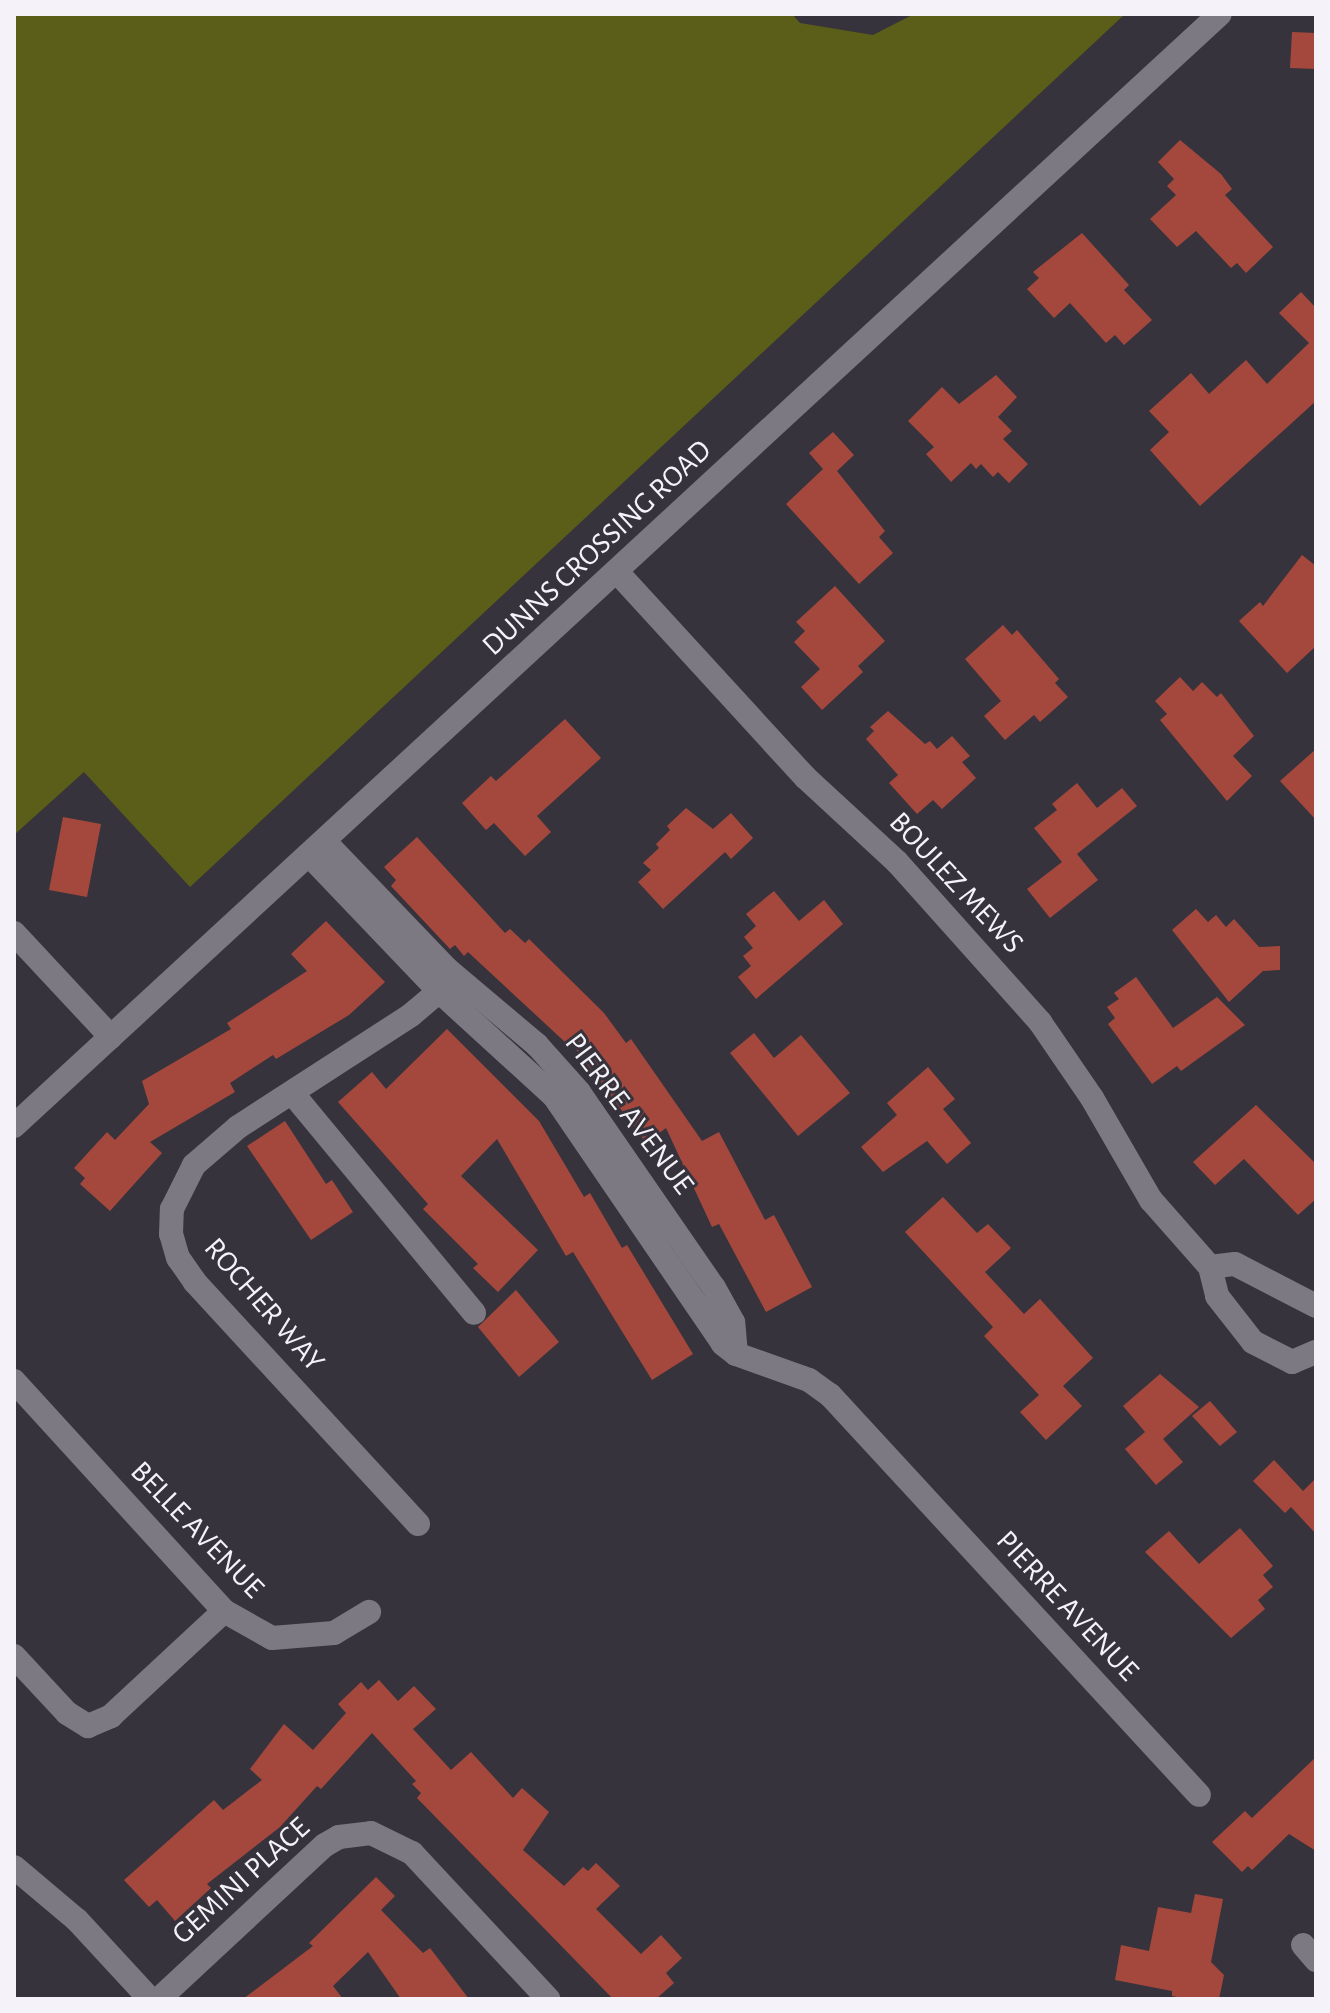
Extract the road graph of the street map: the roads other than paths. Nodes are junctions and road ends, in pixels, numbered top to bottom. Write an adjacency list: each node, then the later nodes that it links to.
1 (1220, 14): 2 (street, DUNNS CROSSING ROAD)
2 (618, 573): 3 (street, DUNNS CROSSING ROAD); 9 (street, BOULEZ MEWS)
3 (317, 849): 5 (street, PIERRE AVENUE); 6 (street, DUNNS CROSSING ROAD)
4 (14, 933): 6 (street)
5 (448, 985): 7 (street, ROCHER WAY); 18 (street, PIERRE AVENUE)
6 (111, 1037): 8 (street, DUNNS CROSSING ROAD)
7 (293, 1094): 11 (street); 14 (street, ROCHER WAY)
8 (14, 1126)
9 (1210, 1267): 10 (street); 12 (street, BOULEZ MEWS)
10 (1316, 1306)
11 (474, 1313)
12 (1316, 1352)
13 (14, 1381): 15 (street, BELLE AVENUE)
14 (418, 1524)
15 (224, 1611): 16 (street, BELLE AVENUE); 17 (street)
16 (369, 1612)
17 (14, 1656)
18 (1199, 1795)
19 (14, 1867): 20 (street)
20 (150, 1999)
21 (159, 1999): 22 (street, GEMINI PLACE)
22 (548, 1999)

